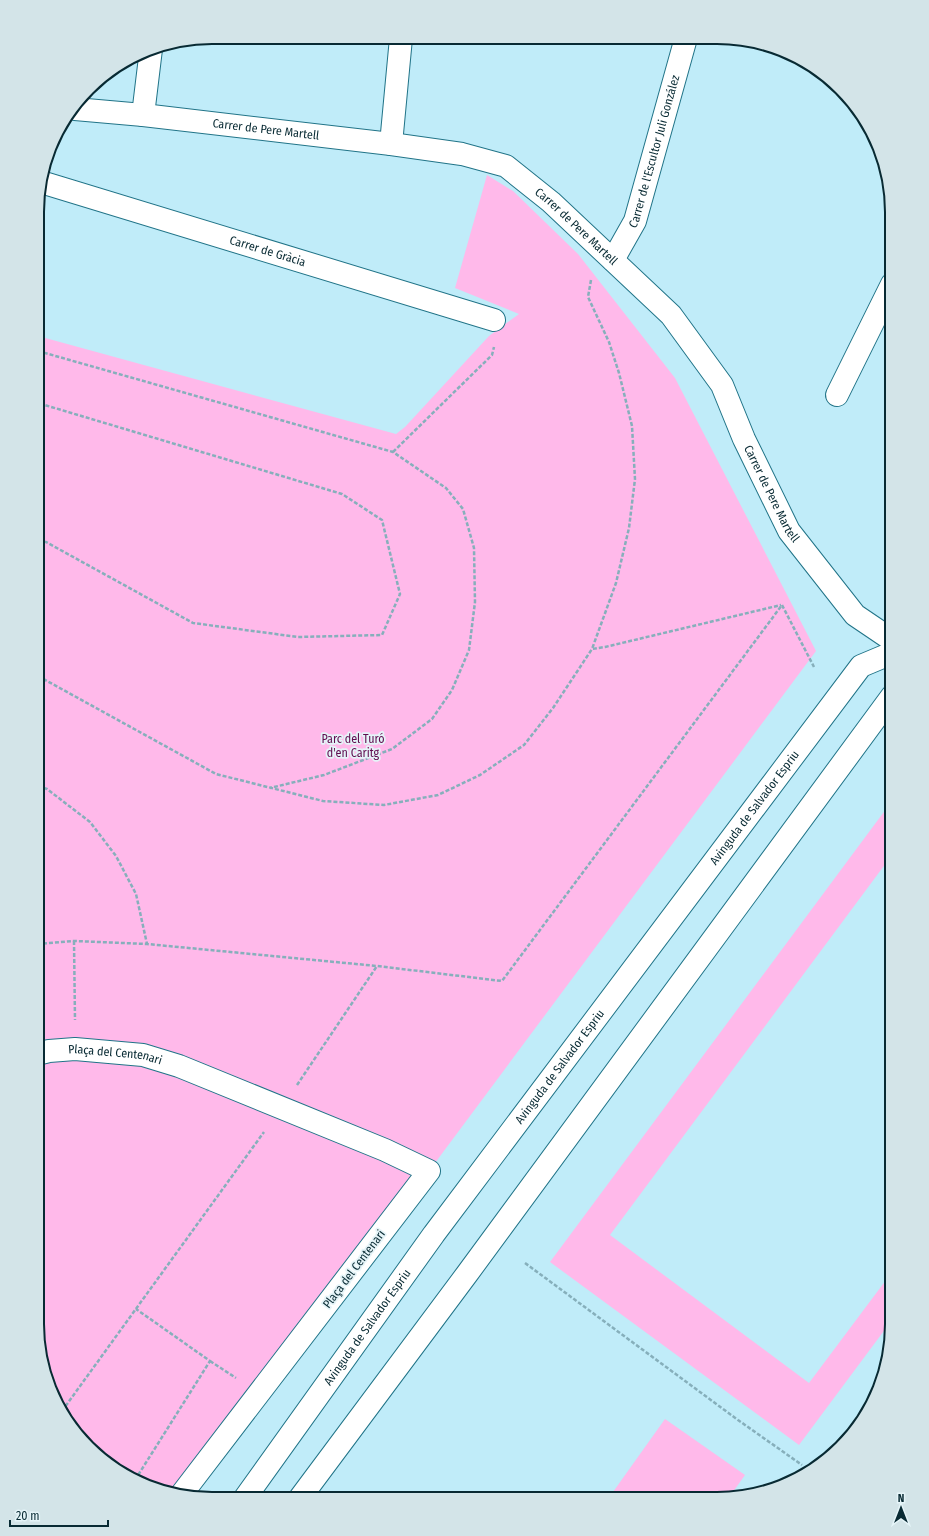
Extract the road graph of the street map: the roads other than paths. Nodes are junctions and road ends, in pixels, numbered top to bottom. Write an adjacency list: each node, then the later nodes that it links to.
1 (400, 44): 6 (street)
2 (684, 44): 8 (street, Carrer de l'Escultor Juli González)
3 (151, 56): 5 (street)
4 (79, 109): 5 (street, Carrer de Pere Martell)
5 (143, 115): 6 (street, Carrer de Pere Martell)
6 (391, 144): 8 (street, Carrer de Pere Martell)
7 (46, 184): 10 (street, Carrer de Gràcia)
8 (613, 260): 12 (street, Carrer de Pere Martell)
9 (885, 298): 11 (street)
10 (494, 320)
11 (838, 395)
12 (885, 635)
13 (885, 656): 17 (street, Avinguda de Salvador Espriu)
14 (885, 706): 18 (street)
15 (44, 1052): 16 (street, Plaça del Centenari)
16 (185, 1490)
17 (249, 1492)
18 (304, 1492)

